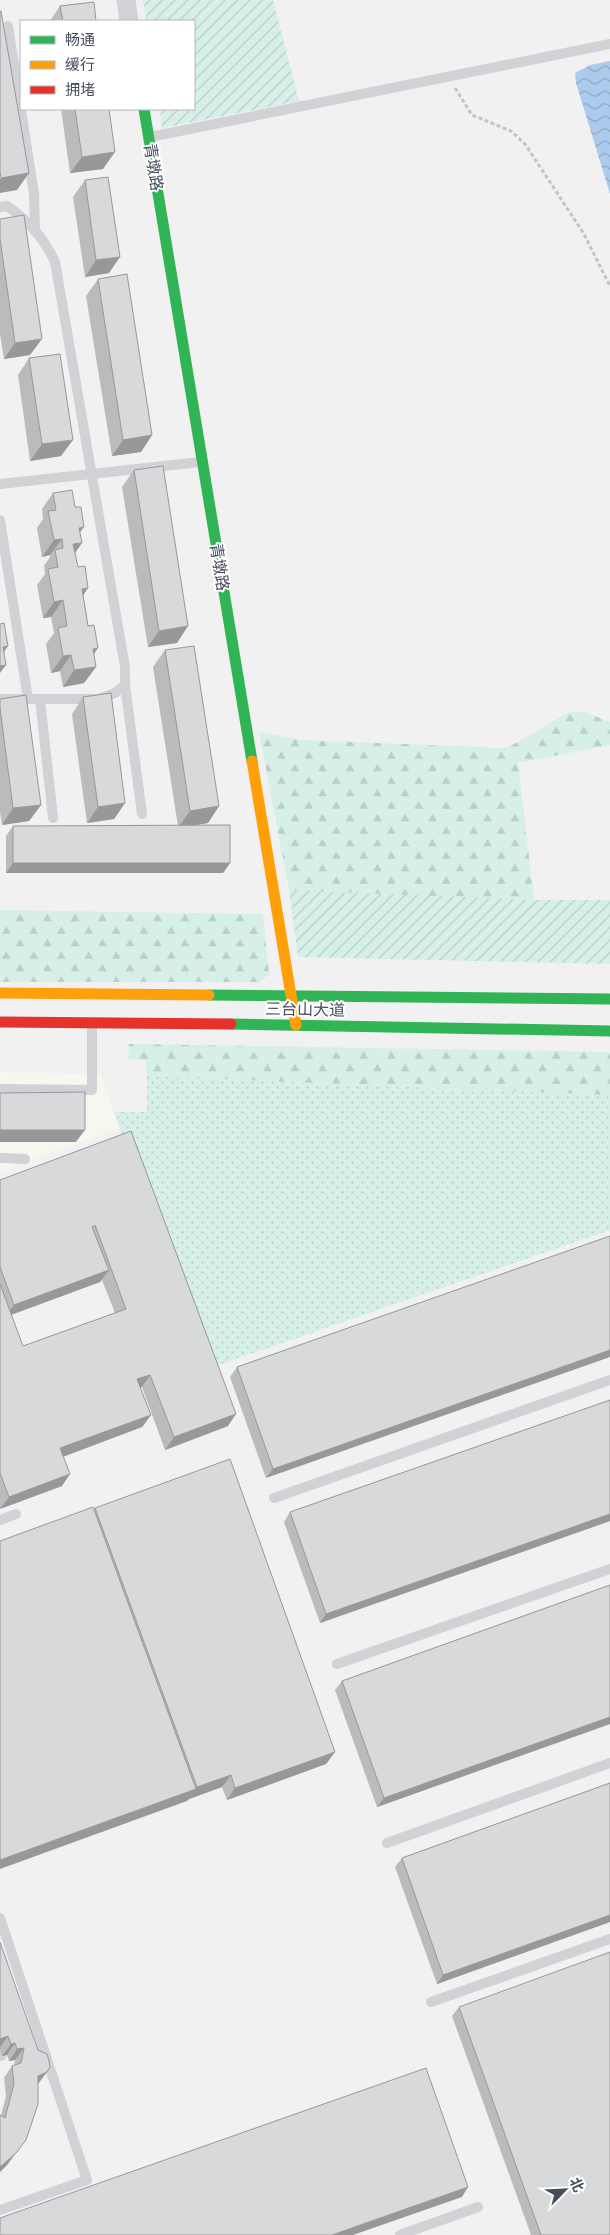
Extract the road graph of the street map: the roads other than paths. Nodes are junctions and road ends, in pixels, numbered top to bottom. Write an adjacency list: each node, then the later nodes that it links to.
1 (126, 0): 2 (street)
2 (129, 20)
3 (8, 26): 5 (lane)
4 (610, 44): 8 (lane)
5 (20, 104)
6 (21, 110): 10 (lane)
7 (144, 110): 8 (main road, 青墩路)
8 (149, 138): 11 (main road, 青墩路)
9 (0, 207): 10 (lane)
10 (35, 229): 12 (lane)
11 (203, 462): 12 (lane); 22 (main road, 青墩路)
12 (92, 474): 13 (lane); 15 (lane)
13 (0, 484)
14 (0, 520): 17 (lane)
15 (125, 685): 18 (lane); 19 (lane)
16 (0, 699): 17 (lane)
17 (28, 699): 18 (lane)
18 (40, 699): 20 (lane)
19 (142, 814)
20 (53, 818)
21 (0, 993): 24 (main road, 三台山大道)
22 (292, 996): 23 (main road, 三台山大道); 24 (main road, 三台山大道); 26 (main road, 青墩路)
23 (610, 998)
24 (92, 1008): 25 (main road, 三台山大道); 26 (main road, 三台山大道); 28 (lane)
25 (0, 1022)
26 (296, 1024): 27 (main road, 三台山大道)
27 (610, 1031)
28 (0, 1089)
29 (0, 1158): 30 (lane)
30 (25, 1159)
31 (610, 1380): 32 (lane)
32 (274, 1498)
33 (16, 1514): 34 (lane)
34 (0, 1520)
35 (610, 1569): 36 (lane)
36 (337, 1664)
37 (610, 1763): 38 (lane)
38 (387, 1842)
39 (0, 1918): 43 (lane)
40 (610, 1939): 41 (lane)
41 (431, 2002)
42 (478, 2207): 44 (lane)
43 (0, 2210)
44 (403, 2234)

